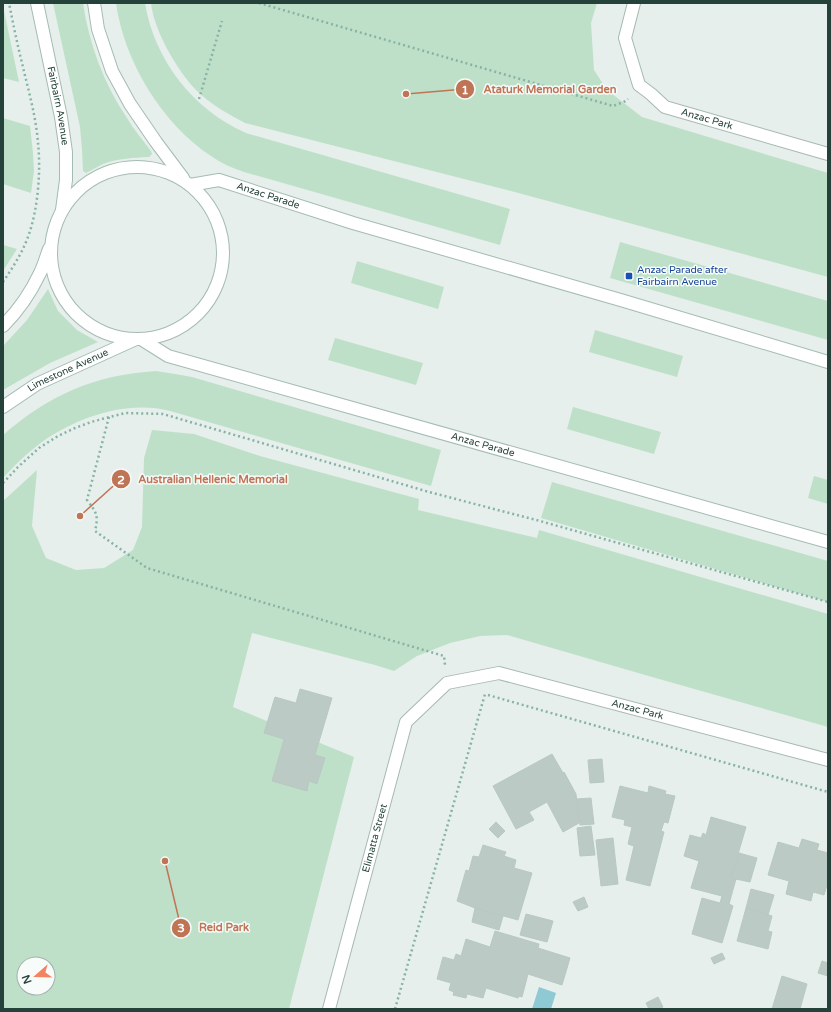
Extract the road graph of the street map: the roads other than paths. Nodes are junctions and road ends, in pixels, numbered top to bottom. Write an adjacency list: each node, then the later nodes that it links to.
1 (37, 3): 6 (main road, Fairbairn Avenue)
2 (94, 3): 5 (main road)
3 (634, 3): 4 (main road, Anzac Park)
4 (828, 154)
5 (188, 183): 6 (main road); 9 (main road); 10 (main road, Anzac Parade)
6 (62, 211): 7 (main road)
7 (52, 242): 8 (main road); 9 (main road)
8 (3, 326)
9 (138, 339): 11 (main road, Limestone Avenue); 12 (main road, Anzac Parade)
10 (828, 362)
11 (3, 407)
12 (828, 542)
13 (447, 683): 14 (main road, Anzac Park); 15 (main road, Elimatta Street)
14 (828, 760)
15 (329, 1009)

